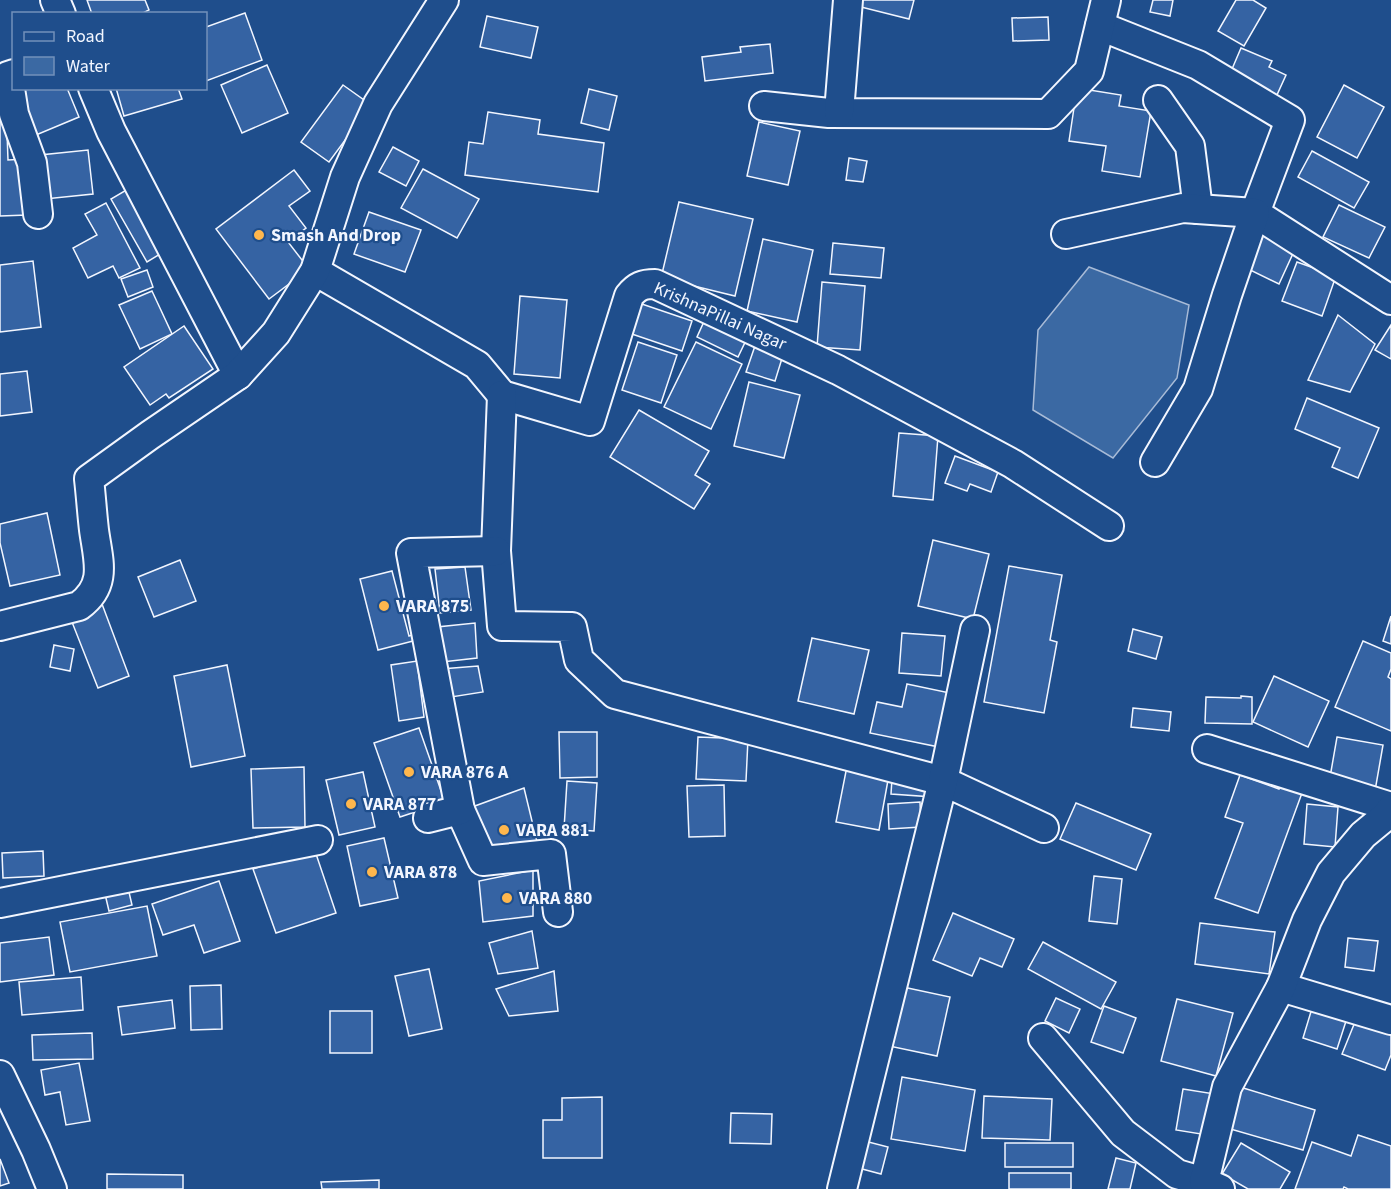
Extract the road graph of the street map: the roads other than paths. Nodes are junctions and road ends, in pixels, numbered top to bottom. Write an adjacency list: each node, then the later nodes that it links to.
1 (444, 0): 13 (street)
2 (848, 0): 8 (street)
3 (1102, 13): 8 (street); 10 (street)
4 (12, 75): 11 (street)
5 (94, 90): 15 (street)
6 (1158, 100): 9 (street)
7 (764, 106): 8 (street)
8 (839, 112)
9 (1198, 209): 10 (street); 12 (street)
10 (1256, 213): 14 (street); 17 (street)
11 (38, 214)
12 (1066, 234)
13 (315, 271): 15 (street); 16 (street)
14 (1391, 300)
15 (238, 375): 20 (street)
16 (502, 395): 18 (street, KrishnaPillai Nagar); 19 (street)
17 (1155, 462)
18 (1109, 525)
19 (496, 551): 23 (street); 25 (street)
20 (0, 626)
21 (975, 630): 23 (street)
22 (1207, 748): 24 (street)
23 (943, 781): 27 (street); 37 (street)
24 (1391, 808): 31 (street)
25 (460, 810): 26 (street); 30 (street)
26 (428, 819)
27 (1044, 828)
28 (318, 840): 29 (street)
29 (0, 903)
30 (558, 912)
31 (1281, 987): 32 (street); 35 (street)
32 (1391, 1020)
33 (1043, 1038): 35 (street)
34 (0, 1075): 36 (street)
35 (1212, 1186)
36 (52, 1189)
37 (842, 1189)

